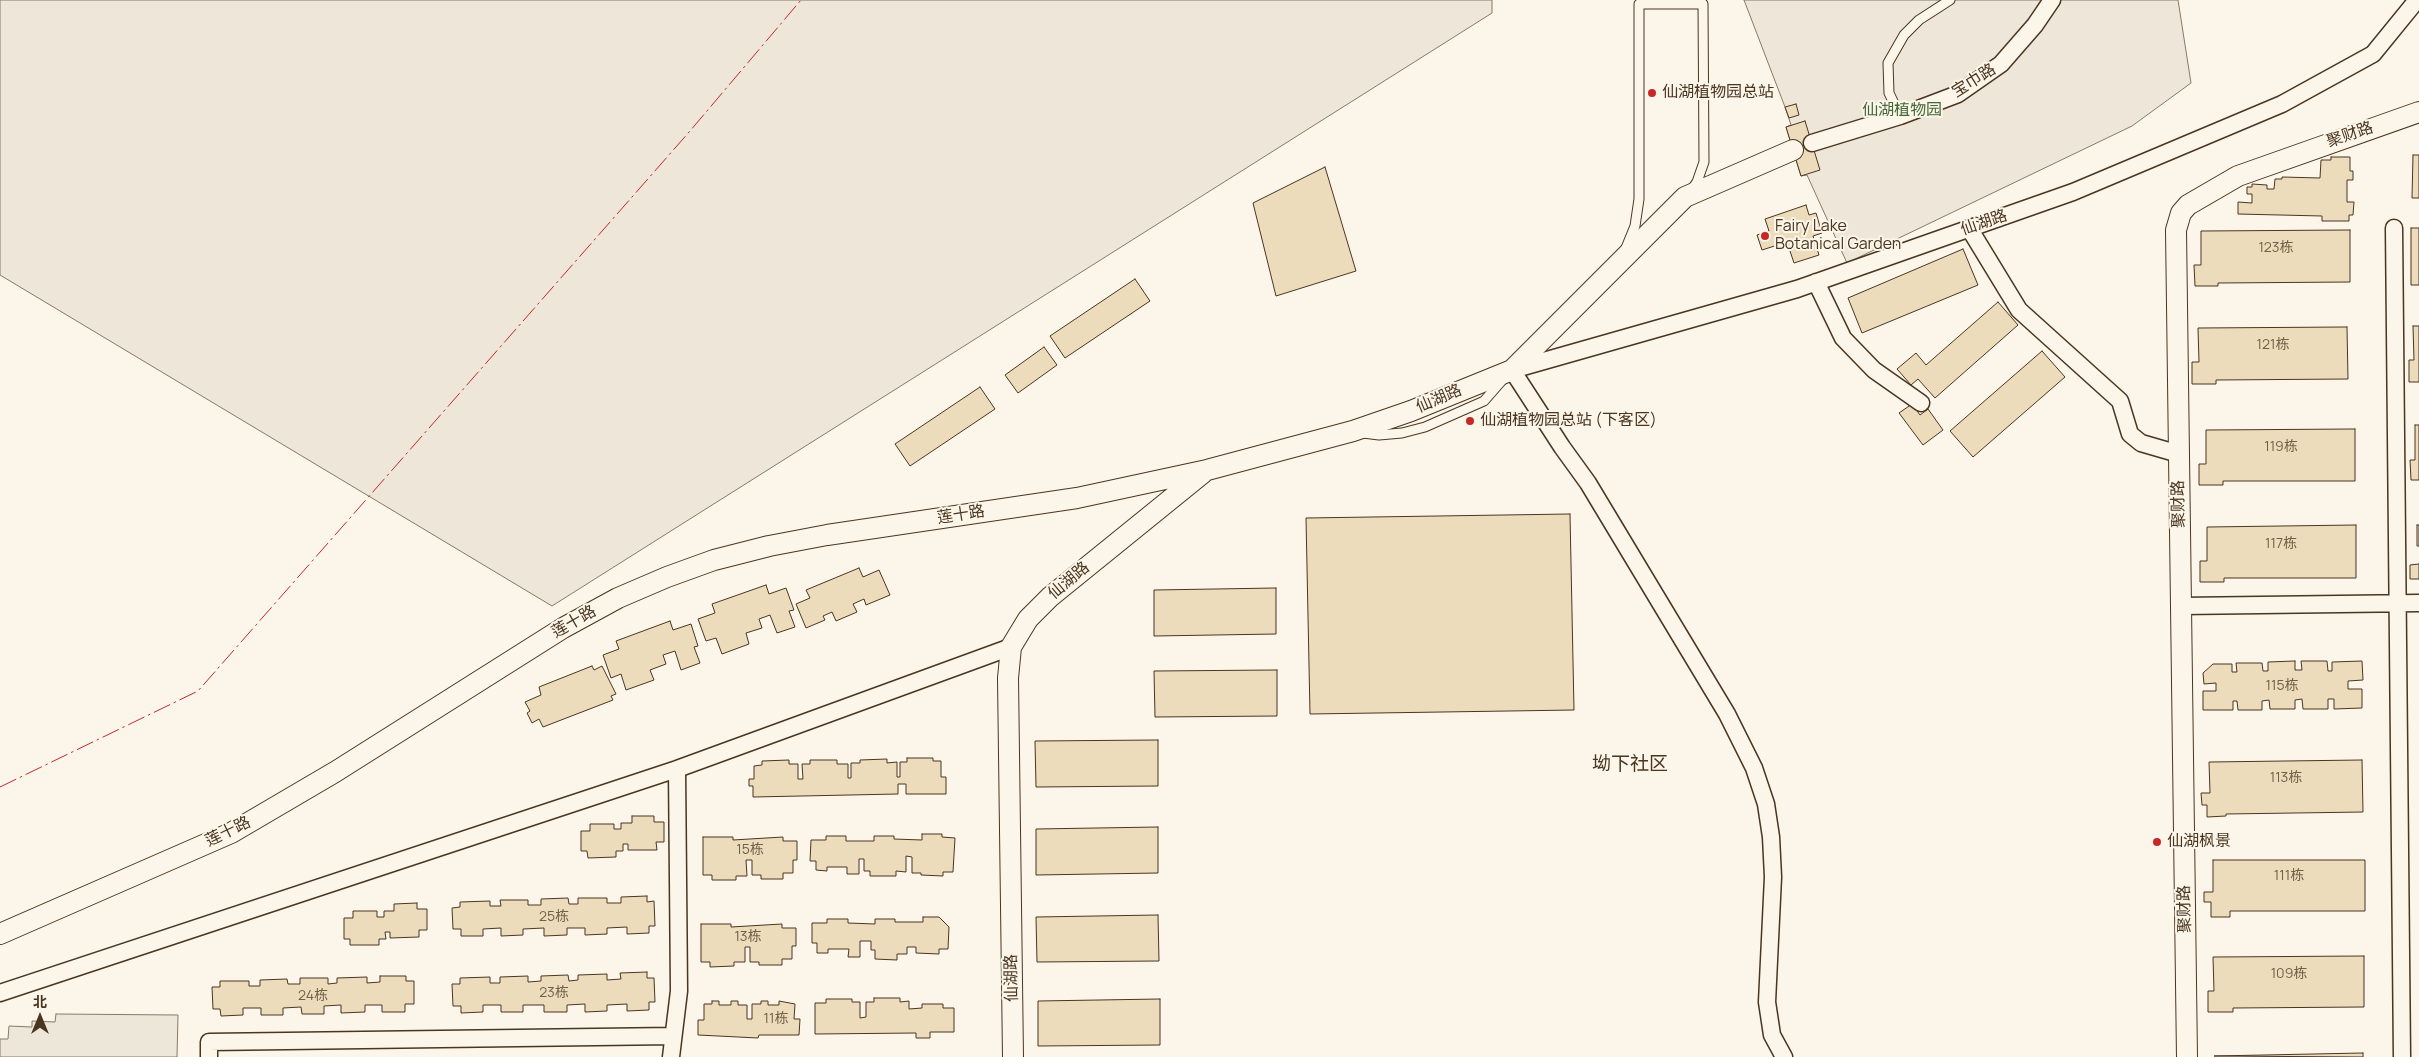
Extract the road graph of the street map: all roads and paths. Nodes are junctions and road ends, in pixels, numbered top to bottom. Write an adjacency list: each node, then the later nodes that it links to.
1 (1950, 0): 5 (lane)
2 (2052, 0): 5 (street, 宝巾路)
3 (2417, 0): 8 (street, 仙湖路)
4 (2419, 112): 14 (street, 聚财路)
5 (1900, 116): 6 (street, 宝巾路)
6 (1802, 147): 7 (street, 仙湖路)
7 (1686, 197): 10 (street, 仙湖路); 10 (lane)
8 (1969, 228): 11 (street, 仙湖路); 14 (street)
9 (2394, 228): 17 (street)
10 (1621, 261): 12 (street, 仙湖路)
11 (1816, 282): 12 (street, 仙湖路); 13 (street)
12 (1512, 370): 15 (street, 仙湖路); 27 (street)
13 (1920, 403)
14 (2179, 454): 18 (street, 聚财路)
15 (1207, 470): 19 (street, 仙湖路); 21 (street, 莲十路)
16 (2419, 603): 17 (street)
17 (2398, 604): 18 (street); 29 (street)
18 (2180, 606): 28 (street, 聚财路)
19 (1011, 647): 20 (street); 26 (street, 仙湖路)
20 (677, 769): 22 (street); 23 (street)
21 (0, 934)
22 (0, 993)
23 (673, 1036): 24 (street); 25 (street)
24 (209, 1057)
25 (671, 1057)
26 (1013, 1057)
27 (1784, 1057)
28 (2187, 1057)
29 (2402, 1057)

